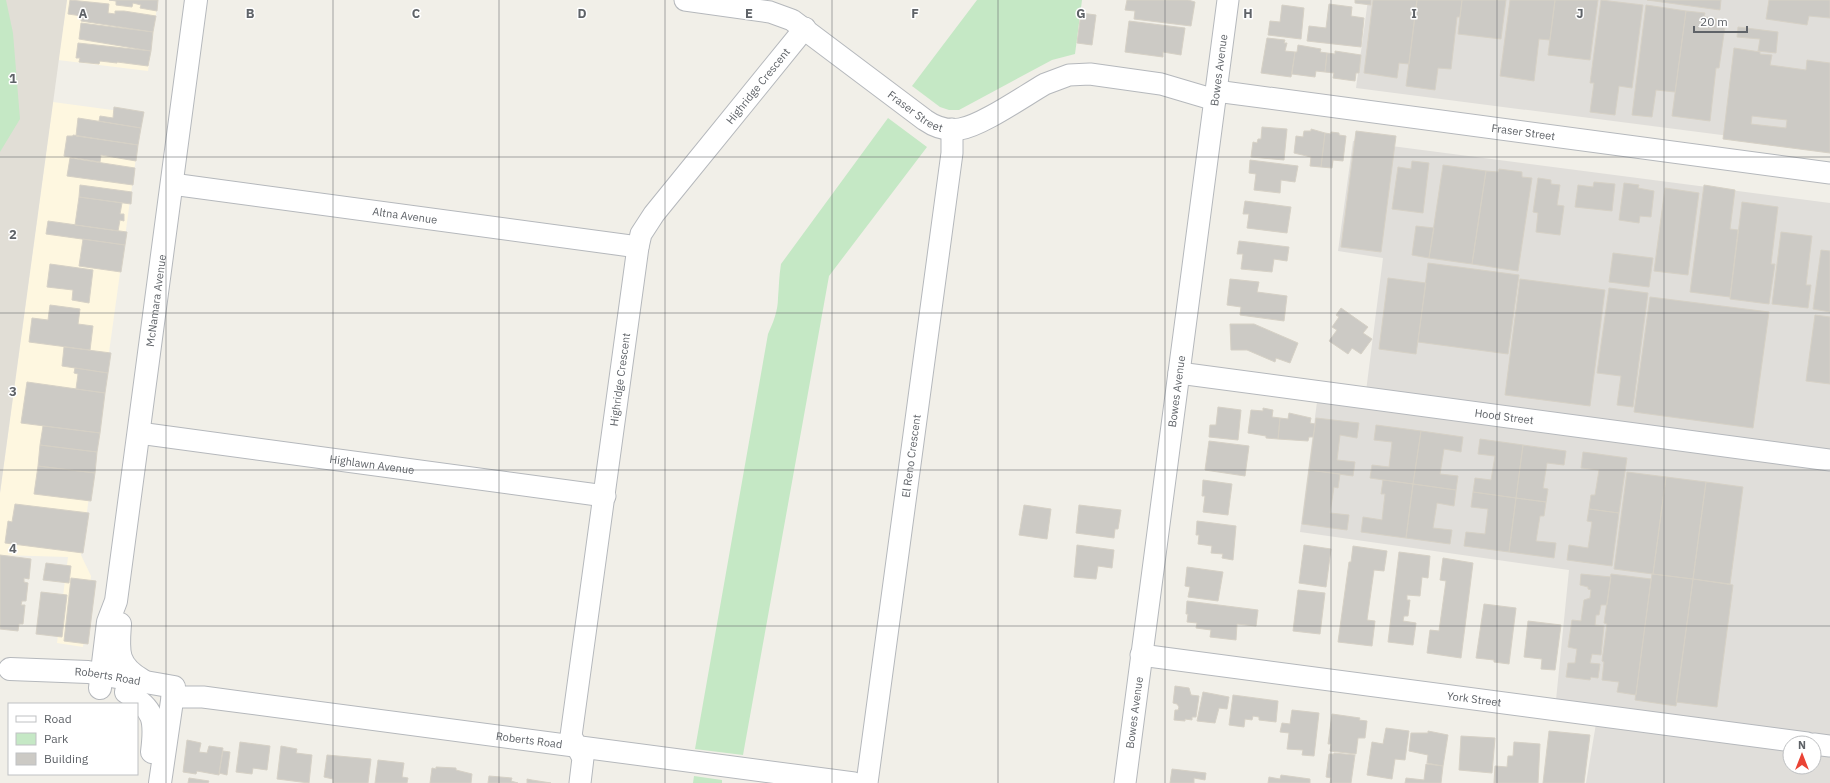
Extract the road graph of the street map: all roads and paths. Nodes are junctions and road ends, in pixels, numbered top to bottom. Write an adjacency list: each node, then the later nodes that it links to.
1 (196, 0): 8 (street, McNamara Avenue)
2 (685, 0): 4 (street, Fraser Street)
3 (1228, 0): 5 (street, Bowes Avenue)
4 (805, 28): 6 (street, Fraser Street); 9 (street, Highridge Crescent)
5 (1216, 91): 6 (street, Fraser Street); 7 (street, Fraser Street); 10 (street, Bowes Avenue)
6 (952, 129): 26 (street, El Reno Crescent)
7 (1830, 173)
8 (172, 184): 9 (street, Altna Avenue); 11 (street, McNamara Avenue)
9 (638, 247): 13 (street, Highridge Crescent)
10 (1179, 373): 12 (street, Hood Street); 15 (street, Bowes Avenue)
11 (140, 434): 13 (street, Highlawn Avenue); 14 (street, McNamara Avenue)
12 (1830, 460)
13 (605, 496): 21 (street, Highridge Crescent)
14 (116, 601): 17 (street, McNamara Avenue); 18 (street, McNamara Avenue)
15 (1142, 655): 20 (street, York Street); 27 (street, Bowes Avenue)
16 (5, 668): 17 (street, Roberts Road)
17 (101, 681): 18 (street, Roberts Road)
18 (134, 686): 19 (street, Roberts Road); 22 (street, McNamara Avenue)
19 (173, 692): 21 (street, Roberts Road); 23 (street)
20 (1782, 740)
21 (577, 747): 24 (street, Highridge Crescent); 25 (street, Roberts Road)
22 (149, 783)
23 (160, 783)
24 (580, 783)
25 (854, 783)
26 (866, 783)
27 (1125, 783)

